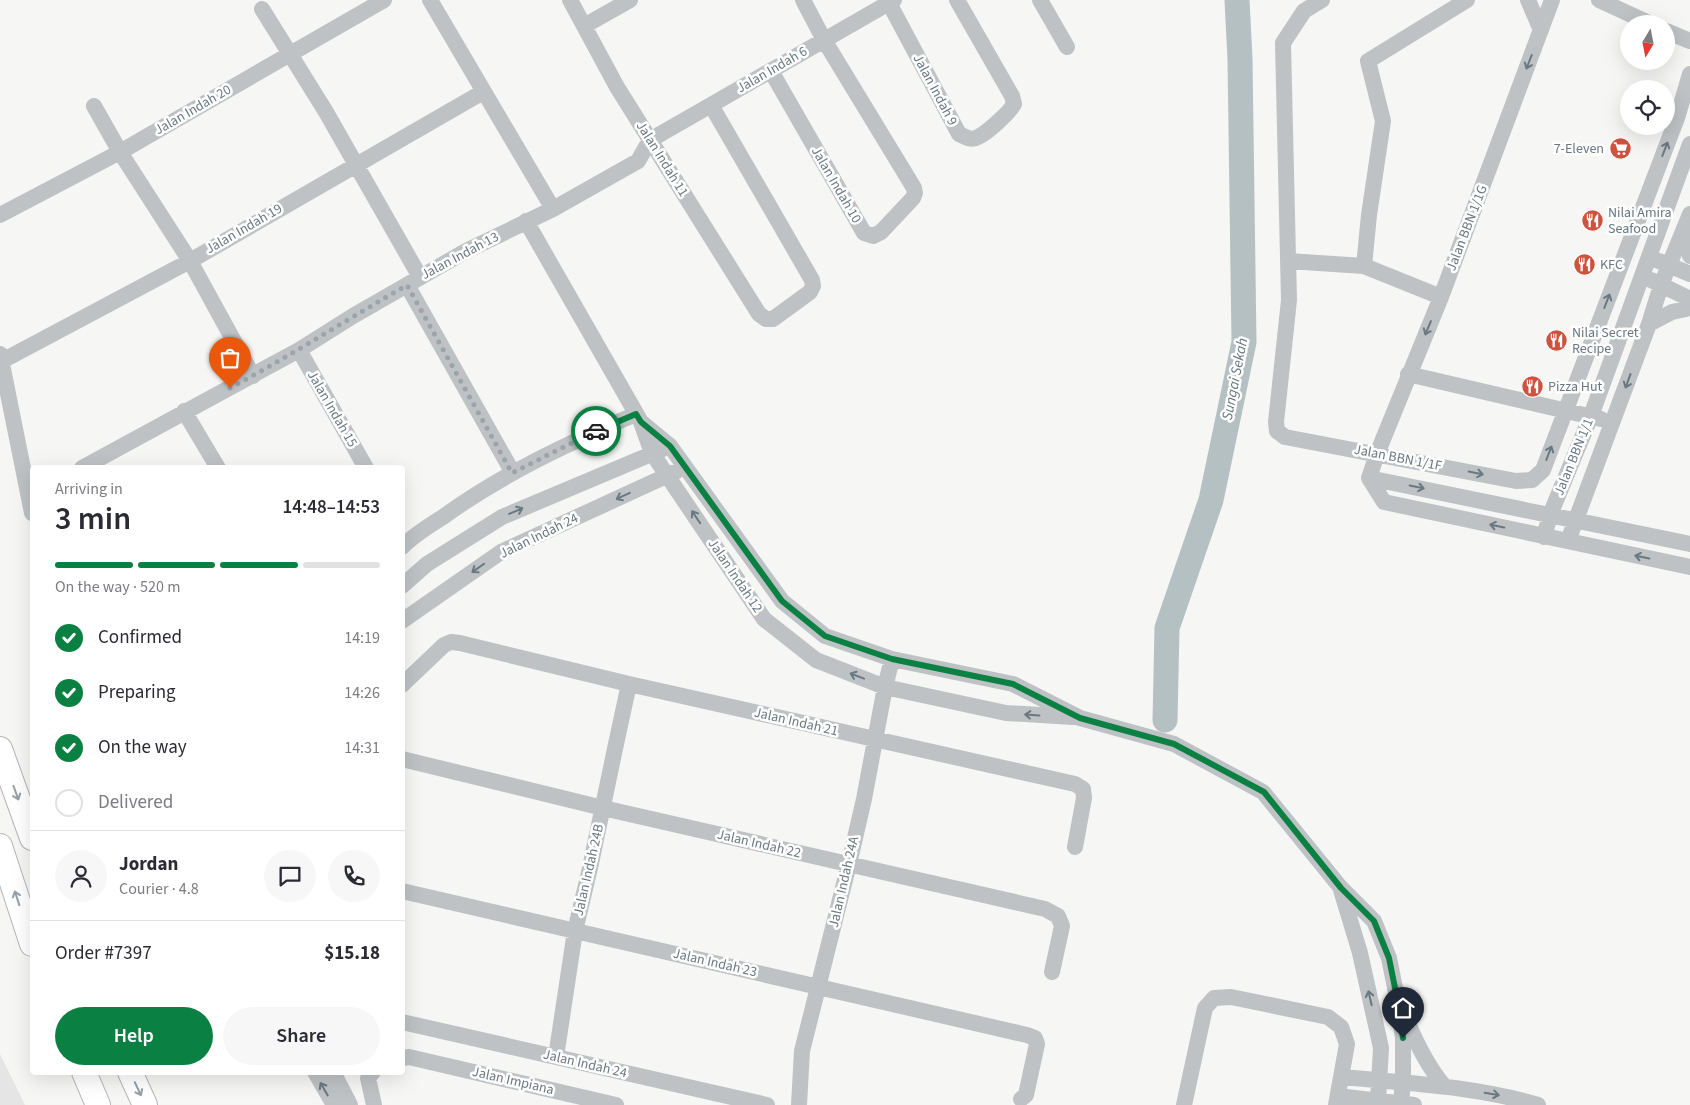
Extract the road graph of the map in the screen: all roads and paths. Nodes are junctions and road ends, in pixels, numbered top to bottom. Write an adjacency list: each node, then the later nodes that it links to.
1 (384, 0): 22 (street, Jalan Indah 20)
2 (430, 0): 25 (street)
3 (570, 0): 16 (street, Jalan Indah 11)
4 (630, 0): 16 (street)
5 (803, 0): 19 (street)
6 (957, 0): 13 (street, Jalan Indah 9)
7 (1040, 0): 21 (street)
8 (1322, 0): 41 (street, Jalan BBN 1/1F)
9 (1467, 0): 43 (street)
10 (1528, 0): 17 (street)
11 (1552, 0): 17 (street, Jalan BBN 1/1G)
12 (1599, 0): 15 (street)
13 (892, 2): 19 (street, Jalan Indah 6)
14 (262, 9): 22 (street)
15 (1632, 15)
16 (584, 26): 29 (street, Jalan Indah 11)
17 (1541, 30): 48 (street, Jalan BBN 1/1G, one-way to 48)
18 (1675, 35): 20 (street)
19 (824, 40): 23 (street, Jalan Indah 6); 23 (street, Jalan Indah 10)
20 (1690, 42)
21 (1067, 47)
22 (291, 54): 31 (street, Jalan Indah 20); 32 (street)
23 (771, 71): 26 (street, Jalan Indah 6)
24 (1690, 74): 28 (street, Jalan BBN 1/1F)
25 (483, 92): 32 (street, Jalan Indah 19); 33 (street)
26 (711, 105): 29 (street, Jalan Indah 6); 29 (street, Jalan Indah 11)
27 (94, 106): 31 (street)
28 (1684, 120): 56 (street, Jalan BBN 1/1F, one-way to 28)
29 (650, 140): 33 (street, Jalan Indah 13)
30 (1690, 144): 39 (street, Jalan BBN 1/1)
31 (120, 152): 35 (street, Jalan Indah 20); 40 (street)
32 (356, 164): 40 (street, Jalan Indah 19); 46 (street)
33 (552, 209): 36 (street, Jalan Indah 13)
34 (1690, 214): 37 (street, Jalan BBN 1/1)
35 (0, 215)
36 (526, 221): 46 (street, Jalan Indah 13); 59 (street, Jalan Indah 12)
37 (1683, 233): 38 (street); 42 (street, Jalan BBN 1/1)
38 (1690, 256)
39 (1650, 257): 42 (street); 45 (street, Jalan BBN 1/1)
40 (190, 261): 53 (street, Jalan Indah 19); 55 (street)
41 (1288, 261): 43 (street); 63 (street, Jalan BBN 1/1F)
42 (1669, 265): 44 (street); 47 (street, Jalan BBN 1/1)
43 (1364, 266): 48 (street)
44 (1690, 274)
45 (1642, 276): 47 (street); 58 (street, Jalan BBN 1/1)
46 (414, 281): 52 (street, Jalan Indah 13); 68 (street)
47 (1661, 285): 49 (street); 51 (street, Jalan BBN 1/1)
48 (1440, 297): 54 (street, Jalan BBN 1/1G, one-way to 54)
49 (1690, 299)
50 (1690, 308): 51 (street)
51 (1649, 324): 60 (street, Jalan BBN 1/1, one-way to 60)
52 (298, 350): 55 (street, Jalan Indah 13); 66 (street, Jalan Indah 15)
53 (1, 358): 71 (street)
54 (1408, 374): 56 (street); 63 (street, Jalan BBN 1/1G)
55 (253, 376): 57 (street, Jalan Indah 13)
56 (1565, 410): 58 (street); 63 (street, Jalan BBN 1/1F, one-way to 56)
57 (184, 411): 64 (street, Jalan Indah 13); 65 (street)
58 (1591, 416): 60 (street); 72 (street, Jalan BBN 1/1)
59 (638, 418): 61 (street, Jalan Indah 12); 62 (street, Jalan Indah 12); 68 (street)
60 (1613, 422): 73 (street, Jalan BBN 1/1)
61 (670, 446): 62 (street); 67 (street, Jalan Indah 12)
62 (652, 453): 69 (street, Jalan Indah 12); 79 (street, one-way to 62)
63 (1377, 454): 70 (street, Jalan BBN 1/1G)
64 (87, 465)
65 (216, 465)
66 (364, 465)
67 (685, 467): 69 (street, Jalan Indah 24); 81 (street, Jalan Indah 12)
68 (512, 473): 75 (street)
69 (667, 476): 80 (street, Jalan Indah 24, one-way to 80); 84 (street, Jalan Indah 12, one-way to 69)
70 (1370, 478): 72 (street, Jalan BBN 1/1, one-way to 72); 74 (street, one-way to 70)
71 (30, 497)
72 (1550, 515): 73 (street, Jalan BBN 1/1); 74 (street, Jalan BBN 1/1)
73 (1575, 520): 76 (street, Jalan BBN 1/1); 77 (street, Jalan BBN 1/1)
74 (1544, 537): 76 (street)
75 (405, 539)
76 (1568, 542): 78 (street, one-way to 76)
77 (1690, 544)
78 (1690, 567)
79 (405, 583)
80 (405, 619)
81 (892, 659): 84 (street, Jalan Indah 24A); 85 (street, Jalan Indah 12)
82 (405, 682): 83 (street, Jalan Indah 21)
83 (630, 684): 86 (street, Jalan Indah 21); 89 (street, Jalan Indah 24B)
84 (885, 688): 85 (street, Jalan Indah 12, one-way to 84); 86 (street, Jalan Indah 24A)
85 (1080, 718): 94 (street, Jalan Indah 12)
86 (876, 740): 92 (street, Jalan Indah 21); 93 (street, Jalan Indah 24A)
87 (0, 749): 90 (highway, one-way to 90)
88 (405, 760): 89 (street, Jalan Indah 22)
89 (603, 808): 93 (street, Jalan Indah 22); 96 (street, Jalan Indah 24B)
90 (30, 832)
91 (0, 846): 97 (highway, one-way to 91)
92 (1074, 847)
93 (849, 864): 98 (street, Jalan Indah 22); 99 (street, Jalan Indah 24A)
94 (1341, 888): 100 (street, Jalan Indah 12); 110 (street, Jalan Indah 12, one-way to 94)
95 (405, 892): 96 (street, Jalan Indah 23)
96 (575, 931): 99 (street, Jalan Indah 23); 103 (street, Jalan Indah 24B)
97 (30, 938)
98 (1052, 972)
99 (818, 987): 113 (street, Jalan Indah 23); 124 (street, Jalan Indah 24A)
100 (1397, 998): 111 (street, Jalan Indah 12); 112 (street)
101 (405, 1023): 103 (street, Jalan Indah 24)
102 (406, 1057): 122 (street, Jalan Impiana)
103 (556, 1057): 123 (street, Jalan Indah 24)
104 (85, 1075): 117 (highway)
105 (131, 1075): 118 (highway, one-way to 118)
106 (317, 1075): 119 (street, one-way to 106)
107 (335, 1075): 120 (street)
108 (370, 1075): 121 (street)
109 (1342, 1077): 110 (street); 114 (street); 125 (street)
110 (1380, 1080): 111 (street); 115 (street, Jalan Indah 12)
111 (1403, 1082): 112 (street); 116 (street, Jalan Indah 12)
112 (1445, 1087): 126 (street, one-way to 126)
113 (1021, 1099)
114 (1337, 1101): 115 (street)
115 (1378, 1101): 116 (street)
116 (1407, 1104)
117 (98, 1105)
118 (145, 1105)
119 (334, 1105)
120 (350, 1105)
121 (374, 1105)
122 (616, 1105)
123 (767, 1105)
124 (798, 1105)
125 (1184, 1105)
126 (1538, 1105)

